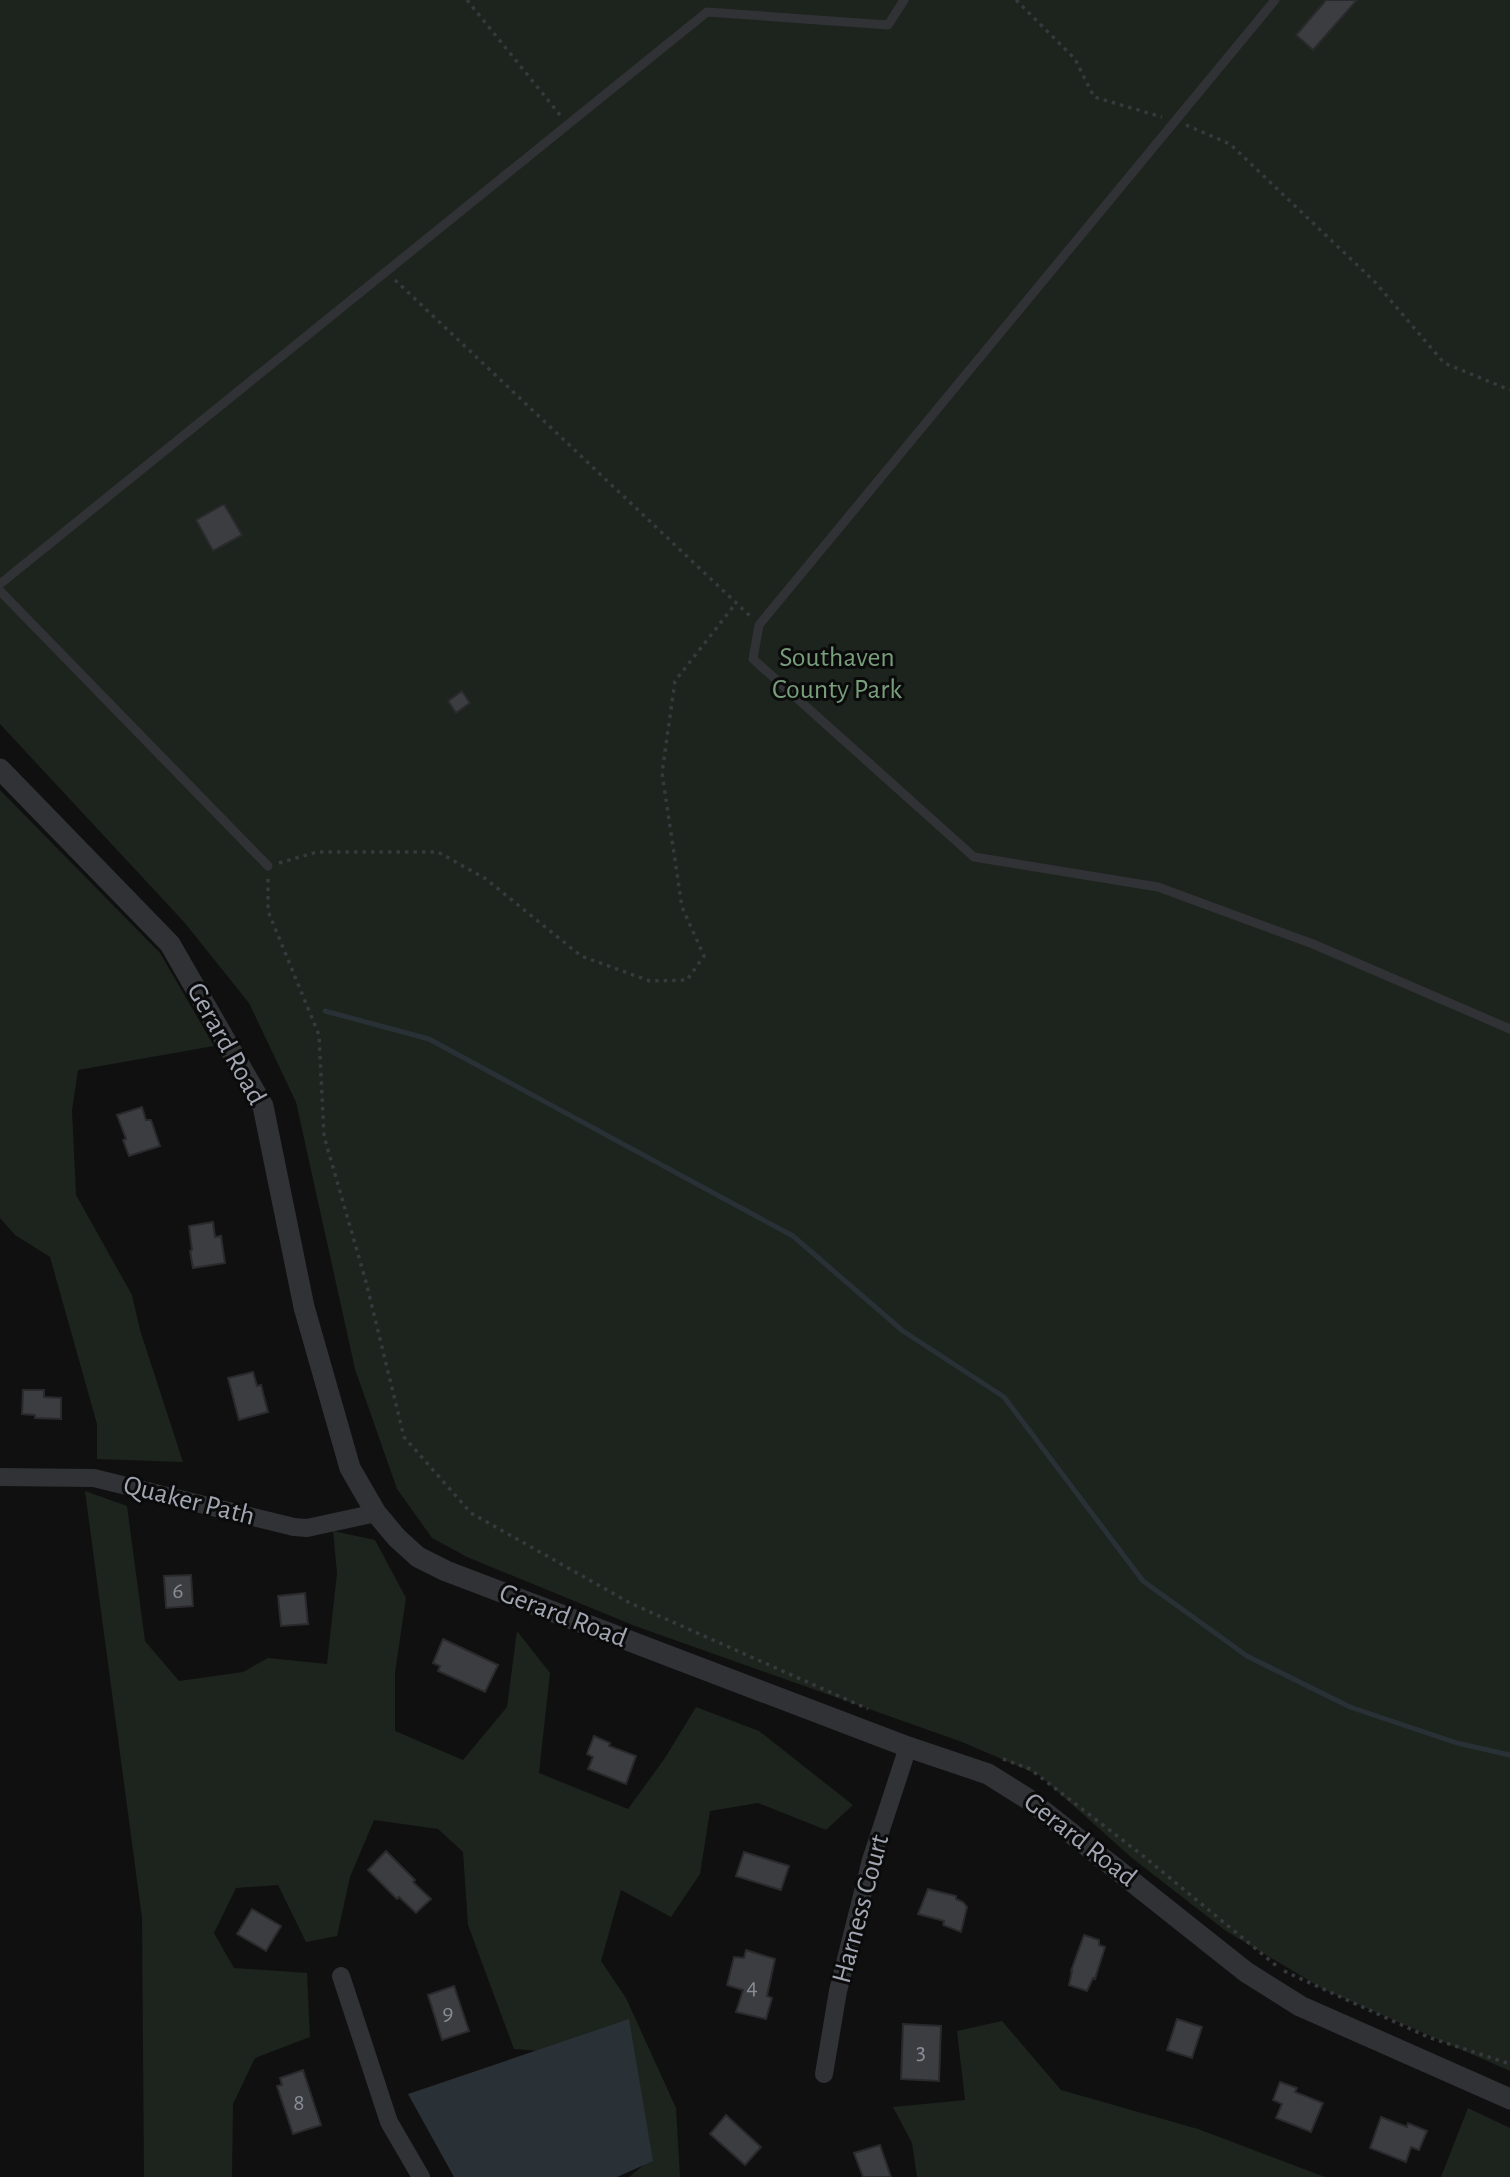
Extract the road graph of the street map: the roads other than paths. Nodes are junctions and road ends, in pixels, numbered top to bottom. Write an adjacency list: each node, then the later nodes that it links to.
1 (904, 0): 3 (lane)
2 (1275, 0): 7 (lane)
3 (0, 584)
4 (0, 591): 6 (lane)
5 (0, 769): 9 (street, Gerard Road)
6 (268, 866)
7 (1510, 1029)
8 (0, 1477): 9 (street, Quaker Path)
9 (376, 1513): 10 (street, Gerard Road)
10 (908, 1747): 12 (street, Harness Court); 13 (street, Gerard Road)
11 (341, 1976): 14 (street)
12 (824, 2074)
13 (1510, 2099)
14 (421, 2177)

